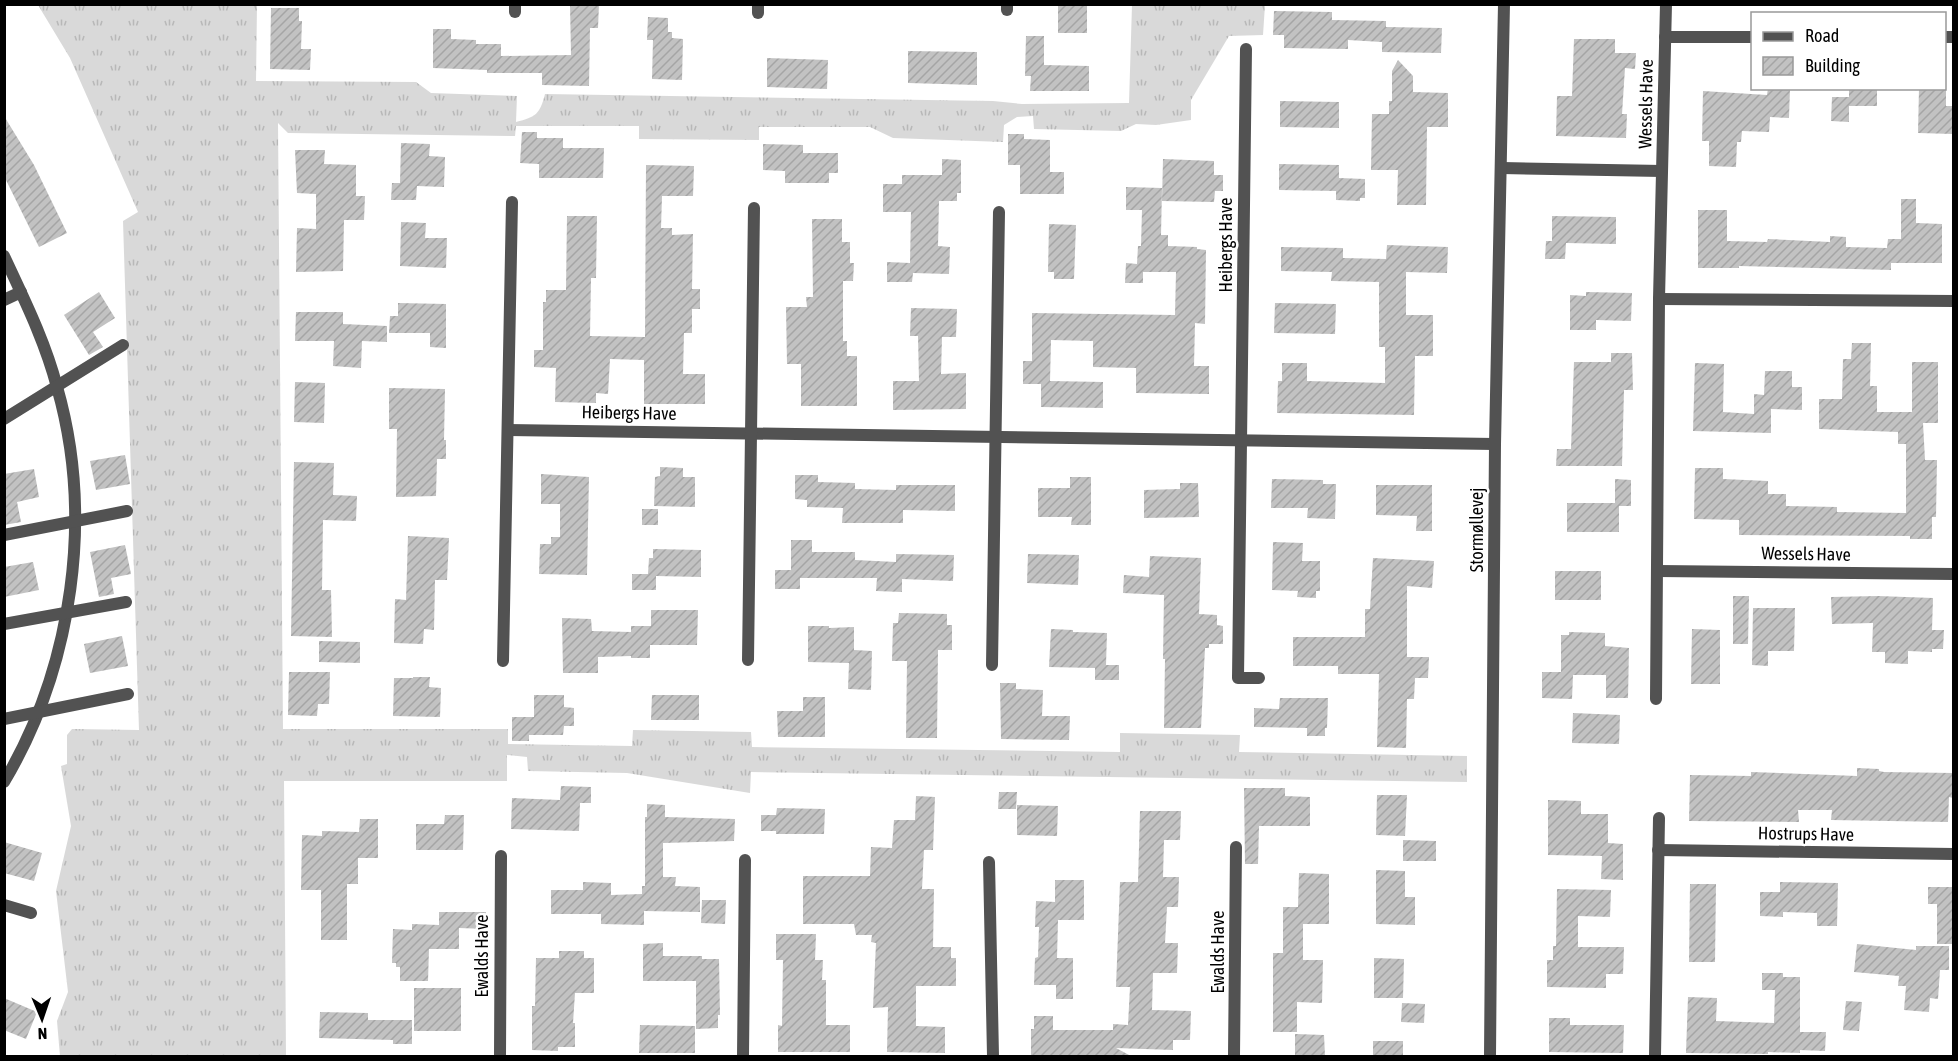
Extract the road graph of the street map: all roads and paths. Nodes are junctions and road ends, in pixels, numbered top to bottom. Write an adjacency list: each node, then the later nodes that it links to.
1 (1504, 4): 6 (street, Stormøllevej)
2 (1666, 4): 3 (street, Wessels Have)
3 (1665, 37): 4 (street, Wessels Have); 7 (street, Wessels Have)
4 (1751, 37)
5 (1246, 49): 22 (street, Heibergs Have)
6 (1502, 168): 7 (street, Wessels Have); 23 (street, Stormøllevej)
7 (1662, 171): 13 (street, Wessels Have)
8 (512, 202): 19 (street)
9 (754, 208): 20 (street)
10 (999, 212): 21 (street)
11 (4, 256): 12 (street)
12 (21, 292): 14 (street); 17 (street)
13 (1659, 299): 15 (street); 27 (street, Wessels Have)
14 (4, 300)
15 (1953, 302)
16 (123, 345): 17 (street)
17 (57, 387): 18 (street); 25 (street)
18 (4, 419)
19 (508, 430): 20 (street, Heibergs Have); 33 (street)
20 (751, 433): 21 (street, Heibergs Have); 32 (street)
21 (995, 436): 22 (street, Heibergs Have); 34 (street)
22 (1241, 440): 23 (street, Heibergs Have); 35 (street, Heibergs Have)
23 (1496, 444): 54 (street, Stormøllevej)
24 (128, 511): 25 (street)
25 (75, 521): 26 (street); 30 (street)
26 (4, 535)
27 (1658, 571): 28 (street, Wessels Have); 37 (street, Wessels Have)
28 (1953, 574)
29 (126, 602): 30 (street)
30 (66, 613): 31 (street); 38 (street)
31 (4, 624)
32 (748, 660)
33 (503, 661)
34 (992, 665)
35 (1259, 678)
36 (128, 694): 38 (street)
37 (1656, 699)
38 (38, 712): 39 (street); 40 (street)
39 (4, 719)
40 (4, 782)
41 (1659, 818): 43 (street)
42 (1236, 847): 53 (street, Ewalds Have)
43 (1658, 850): 44 (street, Hostrups Have); 55 (street)
44 (1953, 854)
45 (501, 856): 50 (street, Ewalds Have)
46 (745, 860): 51 (street)
47 (989, 862): 52 (street)
48 (4, 905): 49 (street)
49 (31, 913)
50 (500, 1056)
51 (743, 1056)
52 (993, 1056)
53 (1234, 1056)
54 (1490, 1056)
55 (1655, 1056)

